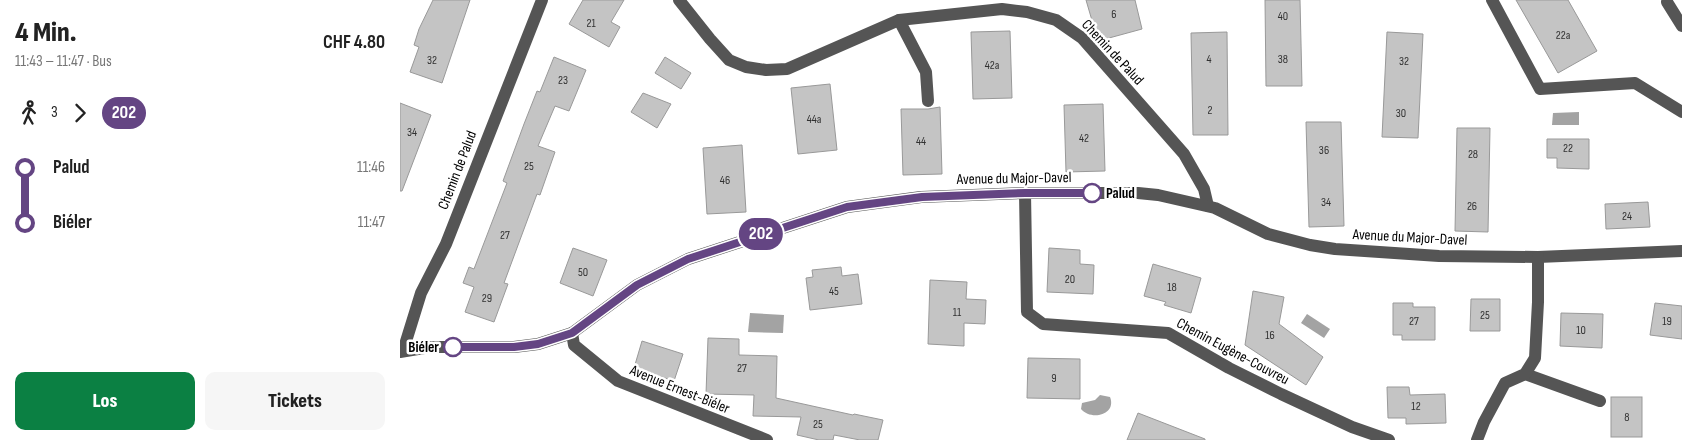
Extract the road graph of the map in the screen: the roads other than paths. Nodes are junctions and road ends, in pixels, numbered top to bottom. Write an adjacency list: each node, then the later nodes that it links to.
1 (542, 0): 15 (street, Chemin de Palud)
2 (679, 0): 6 (street, Chemin de Palud)
3 (1492, 0): 9 (street)
4 (1667, 2): 7 (street)
5 (967, 6): 6 (street, Chemin de Palud); 11 (street, Chemin de Palud)
6 (899, 20): 8 (street)
7 (1682, 26)
8 (928, 101)
9 (1682, 112)
10 (1025, 193): 11 (street, Avenue du Major-Davel); 14 (street, Avenue du Major-Davel); 19 (street, Chemin Eugène-Couvreu)
11 (1208, 206): 13 (street, Avenue du Major-Davel)
12 (1682, 251): 13 (street, Avenue du Major-Davel)
13 (1538, 257): 16 (street)
14 (572, 333): 15 (street, Avenue du Major-Davel); 18 (street, Avenue Ernest-Biéler)
15 (401, 352)
16 (1525, 374): 17 (street); 20 (street)
17 (1600, 400)
18 (767, 440)
19 (1389, 440)
20 (1477, 440)

